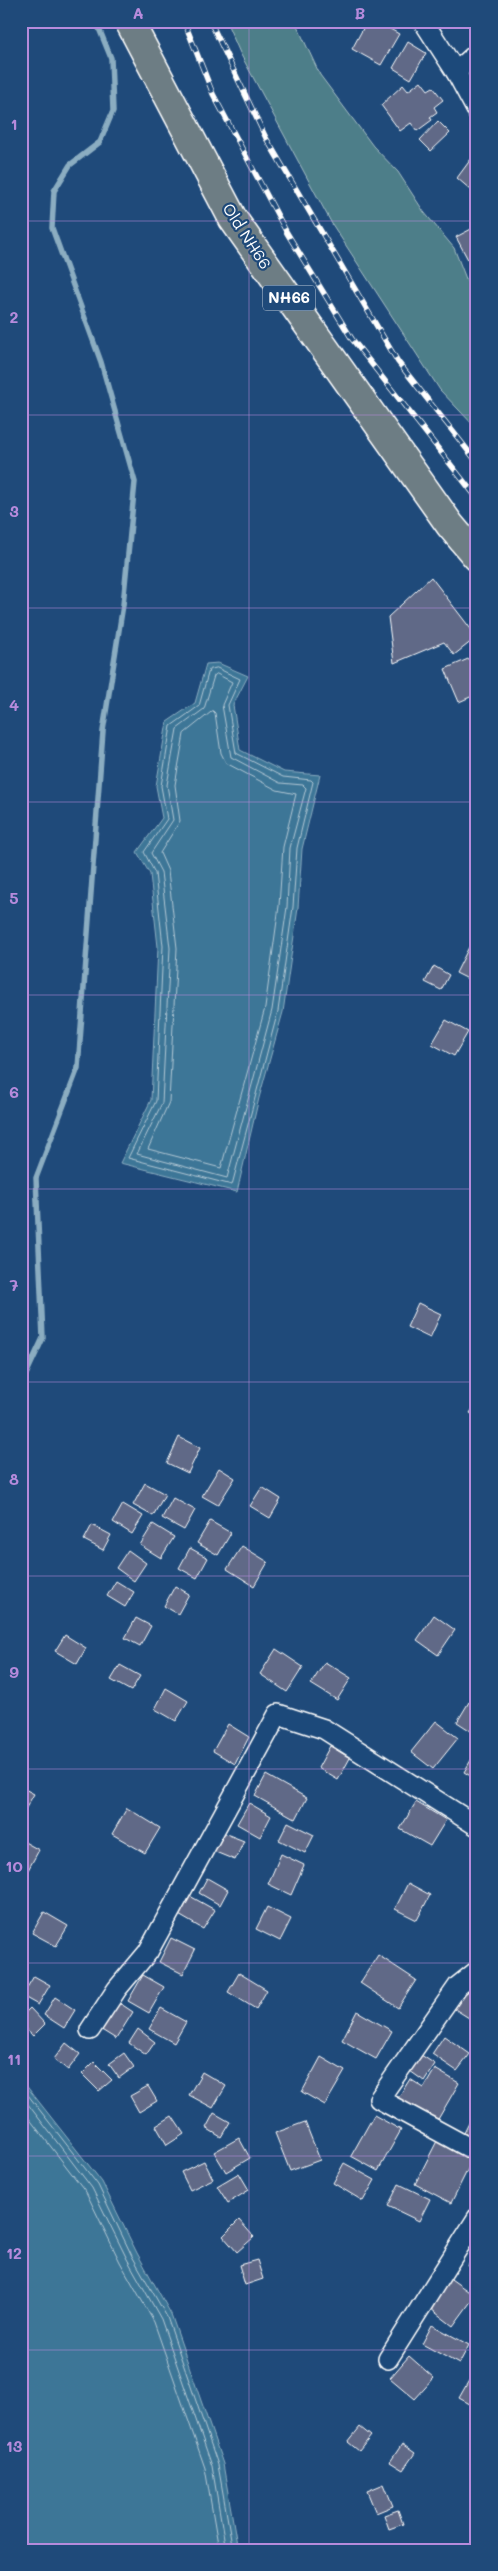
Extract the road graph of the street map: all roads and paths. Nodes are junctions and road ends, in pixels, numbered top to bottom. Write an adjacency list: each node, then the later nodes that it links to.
1 (129, 21): 6 (main road, Old NH66 / NH66)
2 (424, 24): 4 (street)
3 (477, 53): 4 (street)
4 (456, 72): 5 (street)
5 (477, 111)
6 (477, 557)
7 (477, 1826): 9 (street)
8 (477, 1971): 10 (street)
9 (90, 2030)
10 (477, 2152)
11 (477, 2218): 12 (street)
12 (388, 2359)

